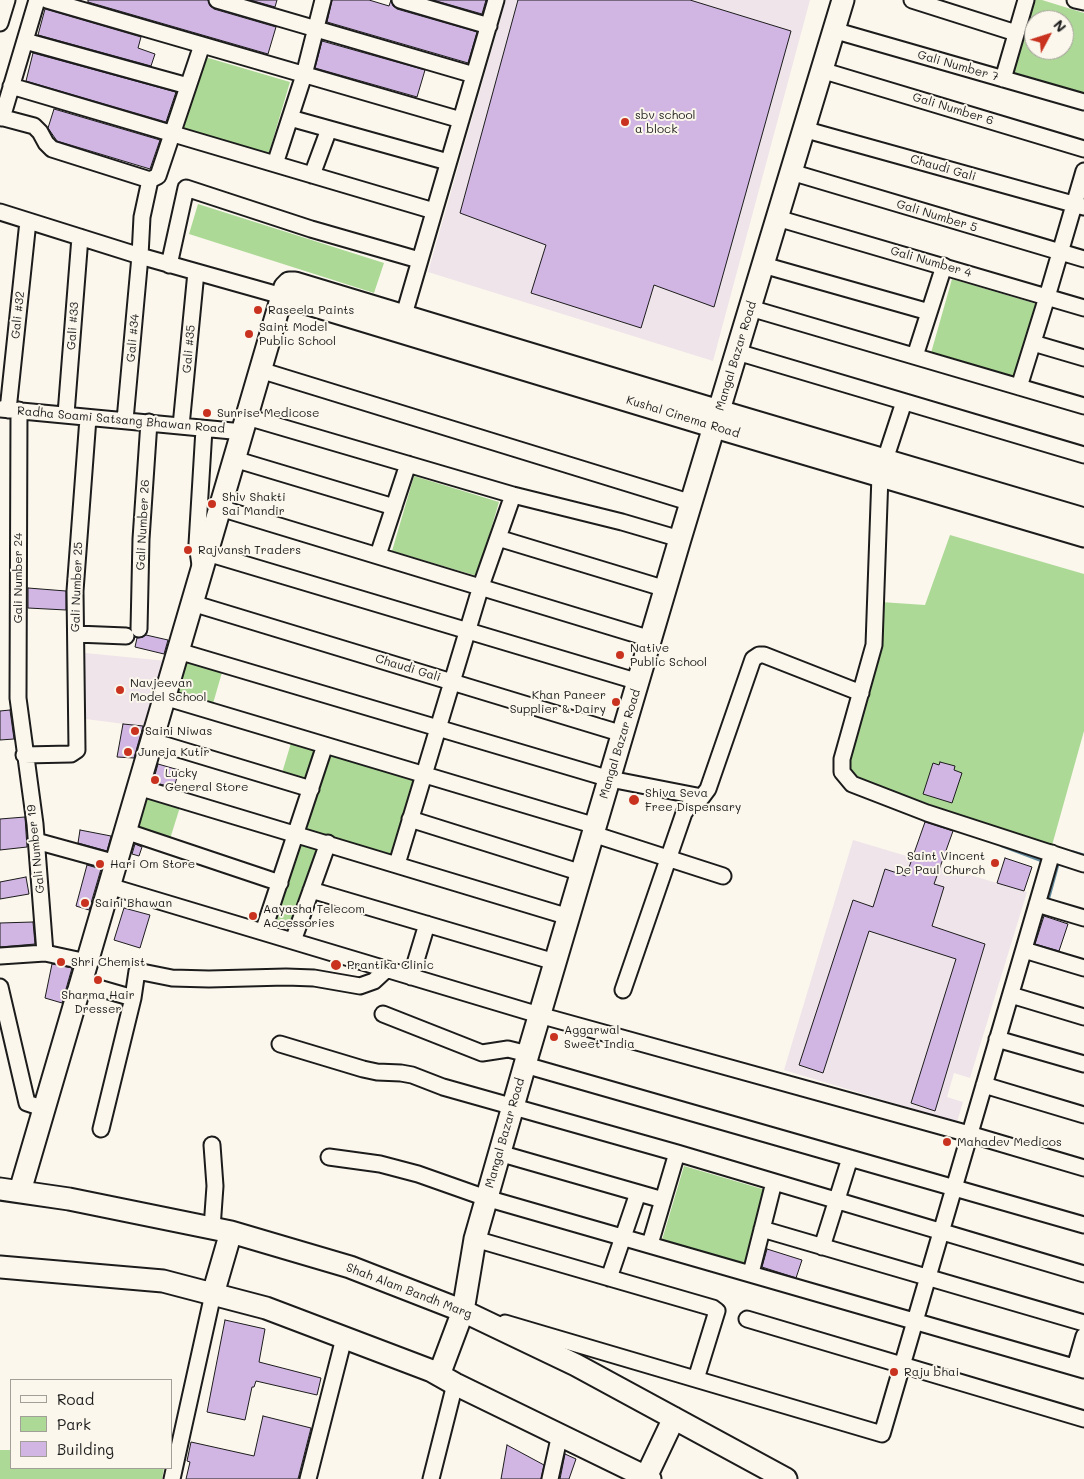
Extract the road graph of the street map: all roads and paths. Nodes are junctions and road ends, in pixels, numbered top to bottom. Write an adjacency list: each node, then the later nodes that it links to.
1 (7, 0): 13 (street)
2 (37, 0): 18 (street)
3 (47, 0): 19 (street)
4 (217, 0): 15 (street)
5 (323, 0): 15 (street)
6 (400, 0): 14 (street)
7 (496, 0): 14 (street)
8 (843, 0): 16 (street, Mangal Bazar Road)
9 (912, 0): 17 (street)
10 (1026, 0): 17 (street)
11 (1075, 0): 12 (street)
12 (1084, 2)
13 (0, 23)
14 (489, 26): 22 (street)
15 (316, 29): 21 (street); 22 (street)
16 (833, 30): 20 (street, Mangal Bazar Road); 23 (street, Gali Number 7)
17 (1016, 33): 23 (street)
18 (25, 41): 24 (street); 25 (street)
19 (202, 45): 21 (street); 25 (street)
20 (821, 70): 31 (street, Mangal Bazar Road); 33 (street, Gali Number 6)
21 (304, 74): 28 (street); 29 (street)
22 (474, 75): 29 (street)
23 (1003, 78): 26 (street, Gali Number 7)
24 (11, 86): 27 (street); 32 (street)
25 (188, 86): 32 (street)
26 (1084, 102)
27 (1, 118): 39 (street)
28 (290, 118): 30 (street); 35 (street)
29 (461, 120): 34 (street)
30 (329, 129): 34 (street); 38 (street)
31 (803, 129): 37 (street, Mangal Bazar Road); 40 (street, Chaudi Gali)
32 (171, 134): 35 (street); 39 (street)
33 (1084, 149)
34 (448, 162): 41 (street)
35 (275, 164): 38 (street)
36 (1084, 171): 40 (street)
37 (791, 172): 43 (street, Mangal Bazar Road); 46 (street, Gali Number 5)
38 (312, 175): 41 (street)
39 (150, 180): 47 (street, Gali #34)
40 (1079, 205): 46 (street)
41 (434, 211): 49 (street)
42 (0, 213): 44 (street)
43 (777, 218): 51 (street, Mangal Bazar Road); 52 (street, Gali Number 4)
44 (28, 221): 45 (street); 68 (street, Gali #32)
45 (80, 237): 47 (street); 69 (street, Gali #33)
46 (1060, 252): 48 (street, Gali Number 5); 55 (street)
47 (140, 256): 50 (street); 72 (street, Gali #34)
48 (1084, 259)
49 (419, 260): 50 (street); 59 (street)
50 (169, 265): 53 (street)
51 (763, 265): 56 (street, Mangal Bazar Road); 58 (street)
52 (944, 266): 55 (street, Gali Number 4); 58 (street)
53 (196, 272): 54 (street); 75 (street, Gali #35)
54 (286, 290): 59 (street, Kushal Cinema Road); 64 (street)
55 (1047, 297): 57 (street, Gali Number 4); 60 (street)
56 (750, 308): 61 (street, Mangal Bazar Road); 62 (street)
57 (1084, 308)
58 (929, 312): 62 (street)
59 (401, 323): 71 (street, Kushal Cinema Road)
60 (1033, 343): 63 (street); 65 (street)
61 (737, 352): 66 (street); 71 (street, Mangal Bazar Road)
62 (915, 356): 65 (street)
63 (1084, 358)
64 (260, 370): 74 (street); 82 (street)
65 (1019, 387): 67 (street)
66 (904, 402): 77 (street); 80 (street)
67 (1084, 406)
68 (9, 410): 69 (street, Radha Soami Satsang Bhawan Road); 107 (street, Gali Number 24)
69 (66, 414): 70 (street, Radha Soami Satsang Bhawan Road)
70 (88, 418): 72 (street, Radha Soami Satsang Bhawan Road); 96 (street, Gali Number 25)
71 (717, 419): 80 (street, Kushal Cinema Road); 82 (street, Mangal Bazar Road)
72 (125, 420): 73 (street, Radha Soami Satsang Bhawan Road)
73 (149, 422): 75 (street, Radha Soami Satsang Bhawan Road); 96 (street, Gali Number 26)
74 (245, 424): 76 (street, Radha Soami Satsang Bhawan Road); 78 (street); 79 (street, Radha Soami Satsang Bhawan Road)
75 (181, 426): 76 (street, Radha Soami Satsang Bhawan Road)
76 (204, 429): 91 (street)
77 (1084, 455)
78 (234, 459): 83 (street); 84 (street)
79 (408, 464): 81 (street, Radha Soami Satsang Bhawan Road); 83 (street)
80 (882, 468): 85 (street, Kushal Cinema Road); 86 (street, Kushal Cinema Road); 101 (street)
81 (513, 495): 87 (street); 88 (street, Radha Soami Satsang Bhawan Road)
82 (692, 503): 88 (street, Mangal Bazar Road)
83 (394, 507): 90 (street)
84 (220, 508): 89 (street); 90 (street)
85 (1084, 519)
86 (1084, 536)
87 (498, 538): 92 (street); 93 (street)
88 (680, 540): 93 (street, Mangal Bazar Road)
89 (207, 552): 91 (street); 95 (street)
90 (378, 555): 92 (street)
91 (201, 573): 94 (street)
92 (481, 586): 95 (street); 97 (street)
93 (666, 589): 97 (street, Mangal Bazar Road)
94 (192, 603): 98 (street); 99 (street, Chaudi Gali)
95 (468, 631): 99 (street); 100 (street)
96 (76, 634): 107 (street, Gali Number 25)
97 (652, 639): 100 (street, Mangal Bazar Road)
98 (178, 650): 102 (street); 103 (street)
99 (452, 682): 103 (street); 104 (street, Chaudi Gali)
100 (638, 682): 104 (street, Mangal Bazar Road)
101 (861, 692): 112 (street); 119 (street)
102 (164, 698): 105 (street); 106 (street)
103 (438, 728): 108 (street); 109 (street)
104 (623, 734): 109 (street, Mangal Bazar Road)
105 (152, 741): 110 (street); 111 (street)
106 (326, 745): 108 (street); 111 (street)
107 (24, 750): 117 (street, Gali Number 19)
108 (424, 774): 113 (street); 114 (street)
109 (610, 779): 112 (street); 114 (street, Mangal Bazar Road)
110 (138, 787): 115 (street); 116 (street)
111 (311, 789): 116 (street)
112 (702, 796): 120 (street)
113 (410, 819): 122 (street); 124 (street)
114 (594, 830): 120 (street); 124 (street, Mangal Bazar Road)
115 (125, 831): 121 (street); 126 (street)
116 (297, 834): 118 (street); 126 (street)
117 (36, 841): 121 (street); 136 (street, Gali Number 19)
118 (328, 843): 122 (street); 128 (street)
119 (1052, 853): 123 (street); 129 (street)
120 (668, 858): 125 (street); 145 (street)
121 (116, 863): 127 (street)
122 (397, 864): 130 (street)
123 (1084, 864)
124 (582, 873): 130 (street, Mangal Bazar Road)
125 (723, 876)
126 (280, 883): 133 (street)
127 (109, 886): 133 (street); 138 (street)
128 (312, 890): 132 (street); 134 (street)
129 (1037, 904): 131 (street); 135 (street)
130 (569, 917): 139 (street, Mangal Bazar Road)
131 (1084, 918)
132 (427, 924): 139 (street); 142 (street)
133 (263, 932): 134 (street)
134 (293, 941): 141 (street)
135 (1024, 950): 140 (street); 146 (street)
136 (45, 953): 137 (street); 138 (street)
137 (0, 956)
138 (87, 962): 143 (street)
139 (555, 962): 149 (street, Mangal Bazar Road)
140 (1084, 968)
141 (386, 969): 142 (street); 147 (street)
142 (410, 977): 149 (street)
143 (81, 983): 147 (street); 157 (street)
144 (0, 987): 157 (street)
145 (623, 990)
146 (1011, 995): 150 (street); 151 (street)
147 (133, 998): 159 (street)
148 (383, 1014): 153 (street)
149 (539, 1016): 153 (street, Mangal Bazar Road); 160 (street)
150 (1084, 1017)
151 (997, 1039): 154 (street); 155 (street)
152 (280, 1044): 156 (street)
153 (526, 1060): 156 (street, Mangal Bazar Road); 165 (street)
154 (1084, 1064)
155 (984, 1085): 158 (street); 160 (street)
156 (513, 1106): 162 (street, Mangal Bazar Road); 163 (street)
157 (44, 1109): 169 (street)
158 (1084, 1115)
159 (101, 1129)
160 (970, 1134): 166 (street); 168 (street)
161 (212, 1146): 176 (street)
162 (499, 1153): 170 (street); 171 (street, Mangal Bazar Road)
163 (677, 1153): 167 (street); 172 (street)
164 (329, 1157): 171 (street)
165 (850, 1158): 168 (street); 173 (street)
166 (1084, 1168)
167 (774, 1182): 173 (street); 175 (street)
168 (954, 1187): 174 (street); 177 (street)
169 (10, 1190): 176 (street, Shah Alam Bandh Marg)
170 (638, 1193): 172 (street); 178 (street)
171 (486, 1198): 178 (street); 179 (street, Mangal Bazar Road)
172 (663, 1200): 180 (street)
173 (837, 1201): 177 (street); 181 (street)
174 (1084, 1225)
175 (762, 1229): 181 (street); 183 (street)
176 (221, 1230): 187 (street); 188 (street, Shah Alam Bandh Marg)
177 (941, 1232): 184 (street); 186 (street)
178 (623, 1237): 180 (street); 185 (street)
179 (475, 1239): 185 (street); 188 (street, Mangal Bazar Road)
180 (650, 1244): 183 (street)
181 (822, 1246): 186 (street)
182 (0, 1267): 187 (street)
183 (751, 1273): 190 (street)
184 (1084, 1274)
185 (609, 1278): 199 (street)
186 (928, 1278): 190 (street); 191 (street)
187 (213, 1294): 193 (street); 204 (street)
188 (463, 1311): 194 (street); 196 (street, Shah Alam Bandh Marg); 198 (street, Mangal Bazar Road)
189 (747, 1319): 195 (street)
190 (915, 1321): 195 (street); 197 (street)
191 (1084, 1323)
192 (1084, 1336): 197 (street)
193 (344, 1338): 198 (street); 205 (street)
194 (603, 1352): 196 (street); 199 (street)
195 (902, 1365): 199 (street); 201 (street)
196 (584, 1369): 200 (street, Shah Alam Bandh Marg)
197 (1080, 1369)
198 (447, 1379): 202 (street); 206 (street)
199 (696, 1379)
200 (674, 1418): 203 (street); 208 (street, Shah Alam Bandh Marg)
201 (1084, 1419)
202 (560, 1434): 203 (street); 207 (street)
203 (648, 1478)
204 (172, 1479)
205 (308, 1479)
206 (431, 1479)
207 (550, 1479)
208 (786, 1479)

